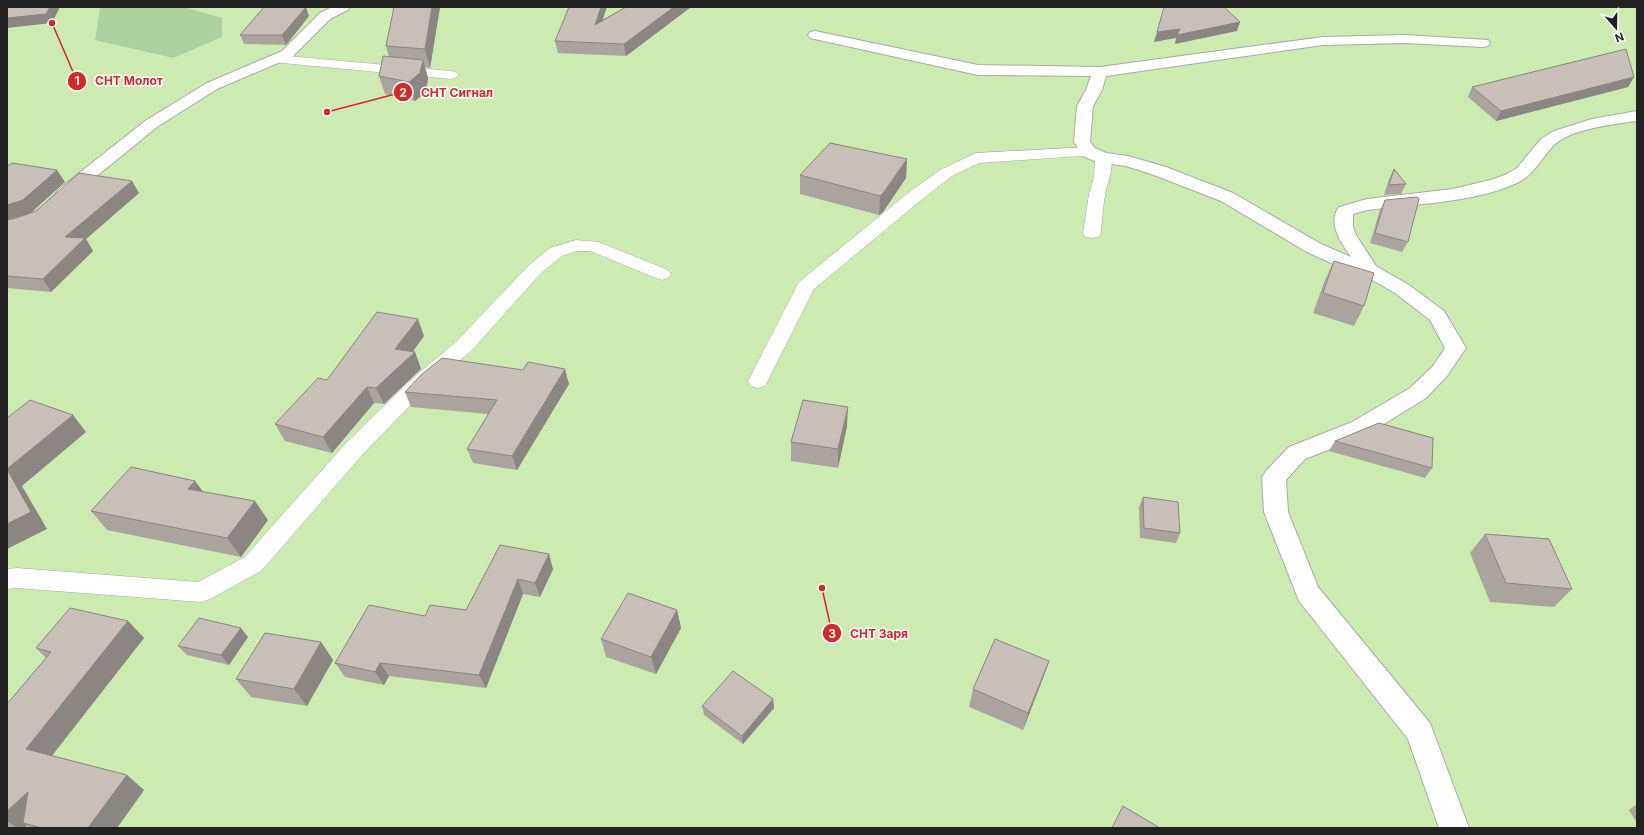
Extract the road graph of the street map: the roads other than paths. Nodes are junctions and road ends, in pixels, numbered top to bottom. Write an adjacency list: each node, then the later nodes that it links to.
1 (343, 7): 4 (street)
2 (815, 35): 5 (street)
3 (1482, 43): 5 (street)
4 (276, 59): 6 (lane); 9 (street)
5 (1100, 72): 8 (street)
6 (451, 75)
7 (1637, 116): 11 (street)
8 (1096, 155): 10 (lane); 11 (street); 13 (lane)
9 (54, 203)
10 (1092, 233)
11 (1369, 270): 15 (street)
12 (662, 274): 14 (lane)
13 (758, 382)
14 (7, 579)
15 (1454, 828)

